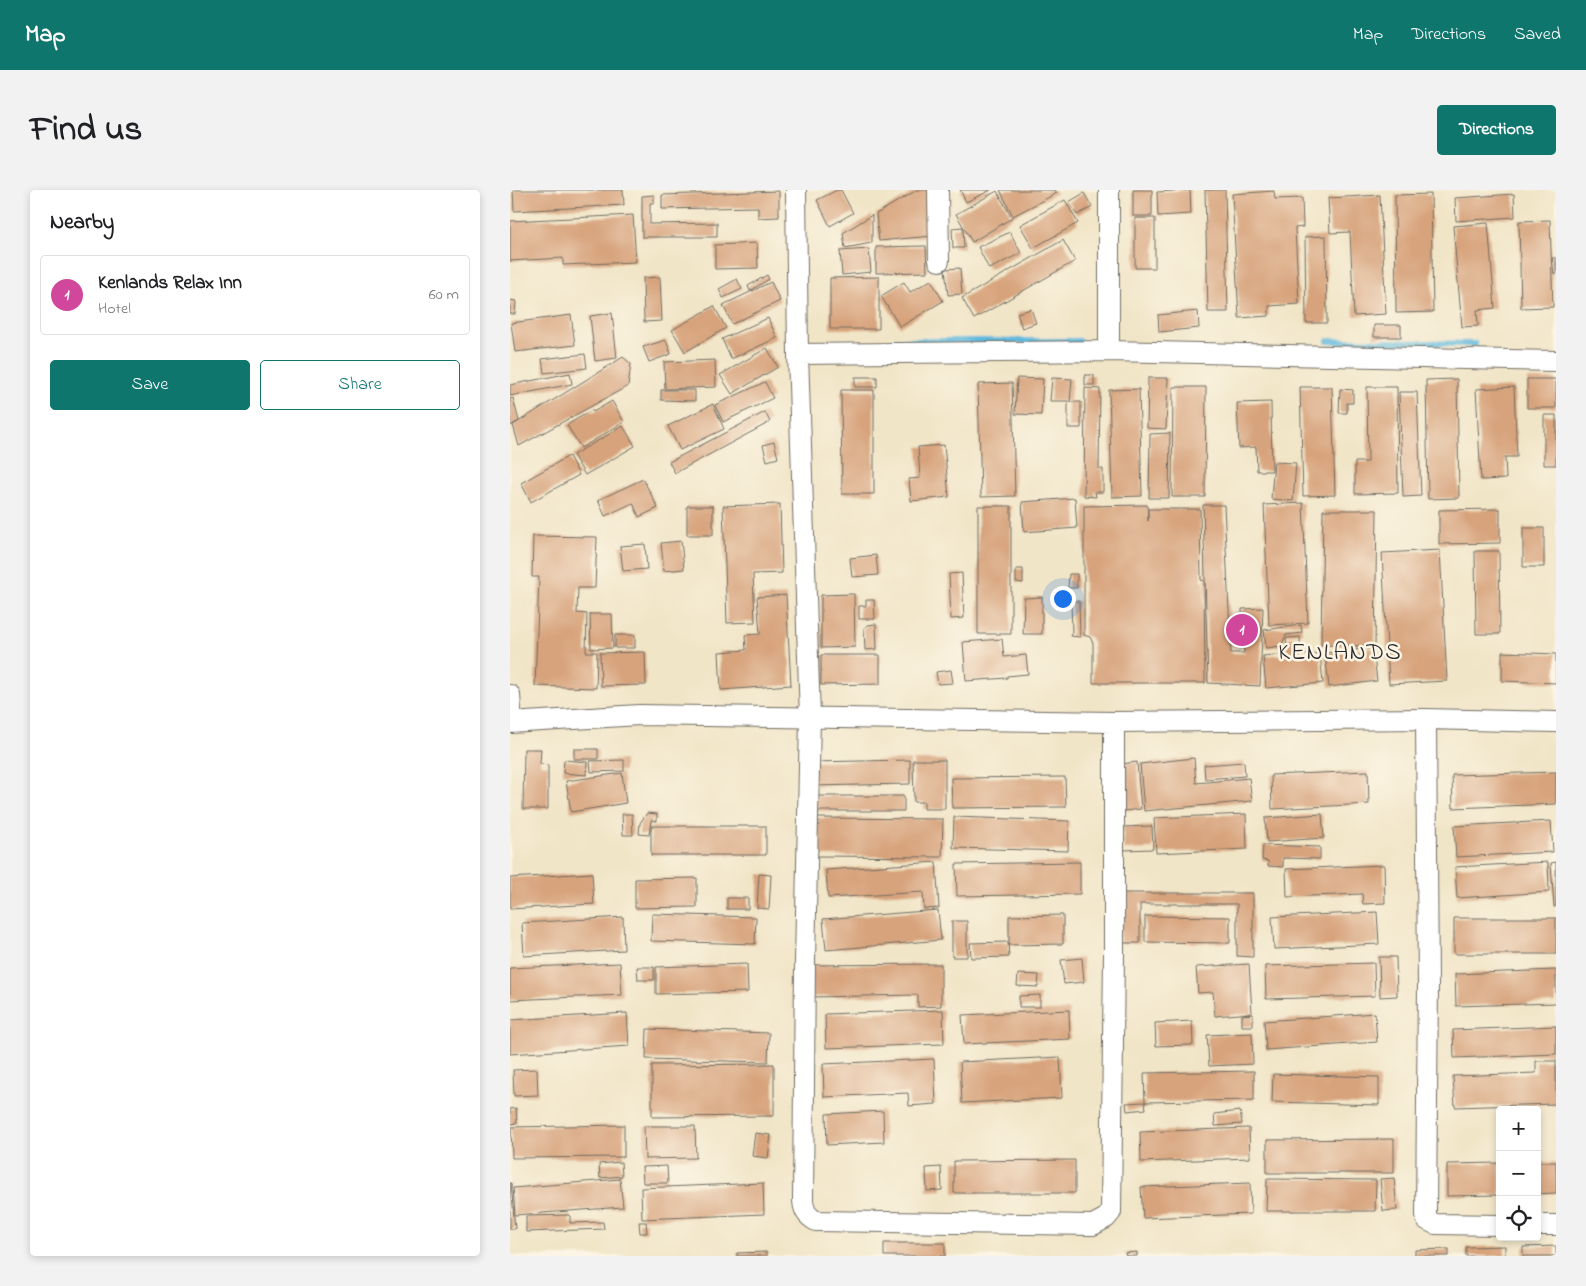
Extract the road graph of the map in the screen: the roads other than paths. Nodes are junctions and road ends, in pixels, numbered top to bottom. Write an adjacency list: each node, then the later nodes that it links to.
1 (796, 190): 6 (street)
2 (938, 190): 4 (street)
3 (1110, 190): 5 (street)
4 (939, 261)
5 (1109, 351): 6 (street); 7 (street)
6 (798, 354): 9 (street)
7 (1556, 361)
8 (510, 696): 11 (street)
9 (810, 718): 11 (street); 12 (street); 12 (street)
10 (1426, 719): 12 (street); 13 (street); 14 (street)
11 (511, 722)
12 (1114, 722)
13 (1556, 722)
14 (1496, 1225)
15 (1541, 1225): 16 (street)
16 (1556, 1225)

